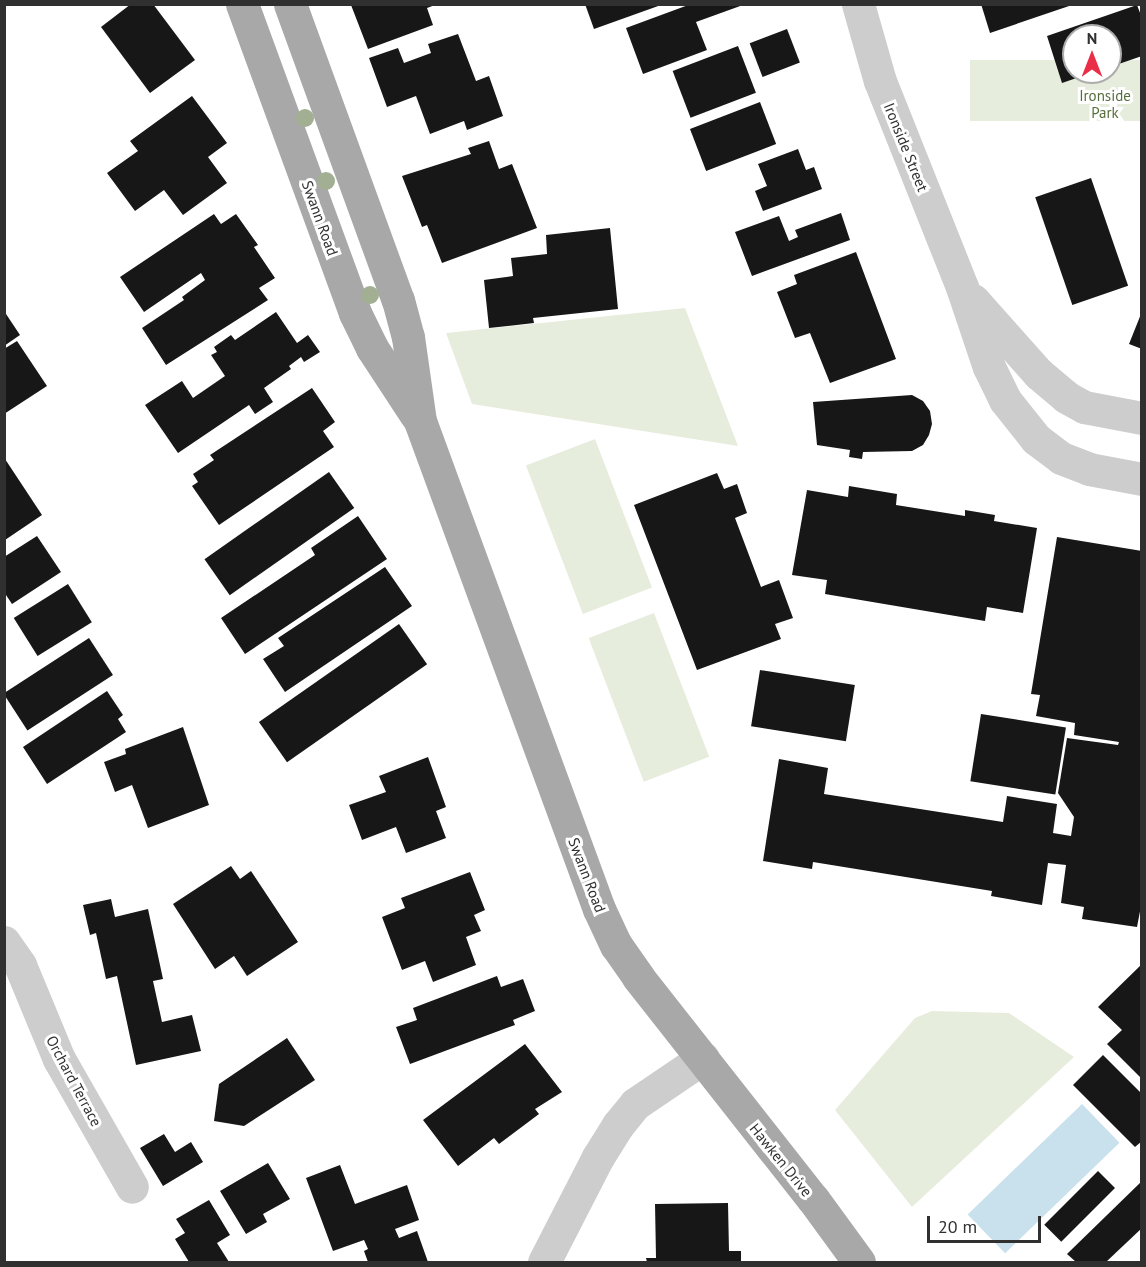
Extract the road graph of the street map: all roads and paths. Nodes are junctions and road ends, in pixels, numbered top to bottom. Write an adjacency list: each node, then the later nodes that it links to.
1 (242, 4): 6 (main road, Swann Road)
2 (290, 4): 6 (main road, Swann Road)
3 (858, 4): 4 (street, Ironside Street)
4 (962, 287): 5 (street, Ironside Street); 7 (street, Ironside Street)
5 (1142, 418)
6 (420, 421): 9 (main road, Swann Road)
7 (1142, 479)
8 (4, 942): 10 (street, Orchard Terrace)
9 (703, 1058): 11 (street); 12 (main road, Hawken Drive)
10 (132, 1186)
11 (544, 1263)
12 (859, 1263)

